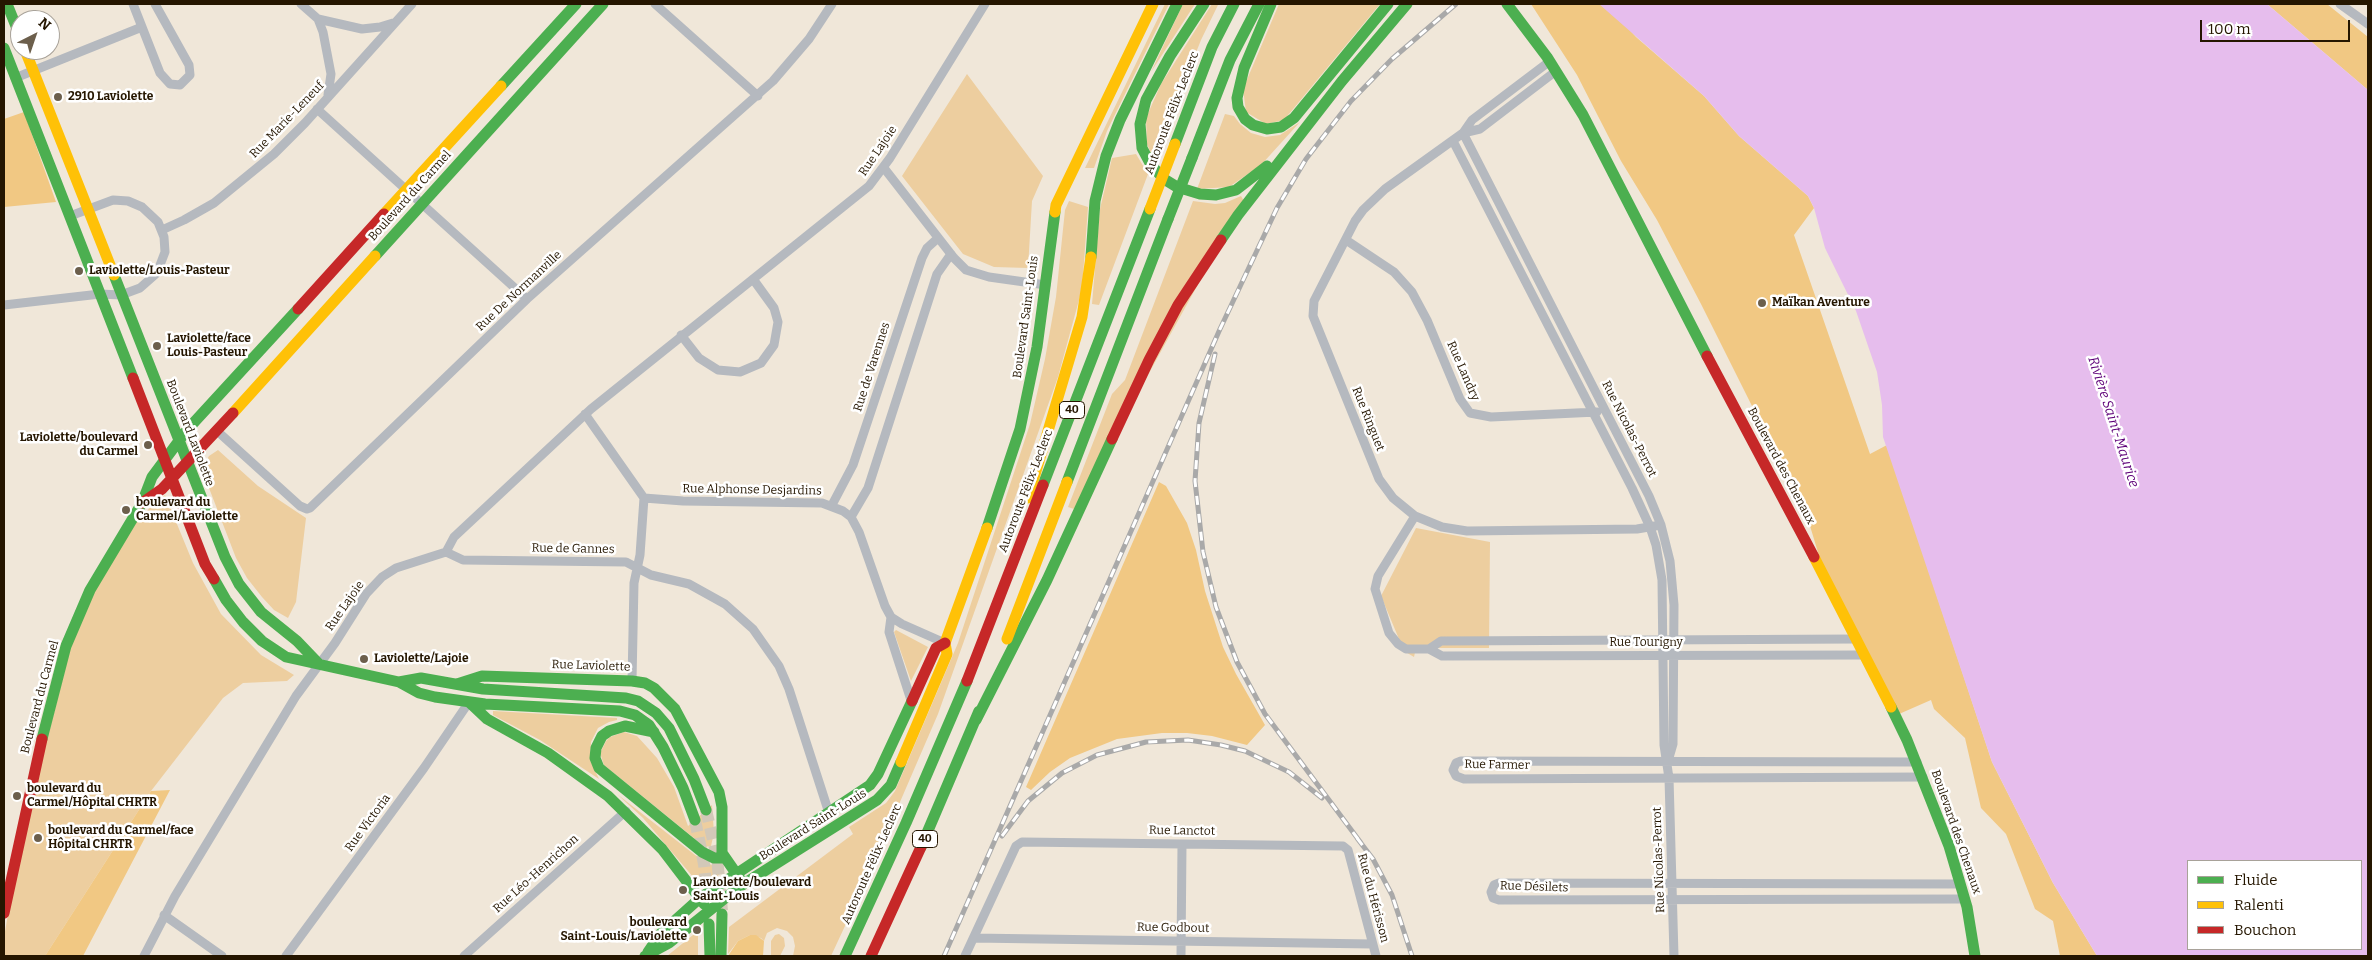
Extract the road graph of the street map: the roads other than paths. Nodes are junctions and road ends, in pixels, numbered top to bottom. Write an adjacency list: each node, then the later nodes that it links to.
1 (133, 4): 24 (street)
2 (155, 4): 24 (street)
3 (302, 4): 21 (street)
4 (412, 4): 22 (street, Rue Marie-Leneuf)
5 (576, 4): 30 (main road, Boulevard du Carmel)
6 (603, 4): 31 (main road, Boulevard du Carmel)
7 (655, 4): 32 (street)
8 (832, 4): 32 (street, Rue De Normanville)
9 (985, 4): 38 (street, Rue Lajoie)
10 (1153, 4): 48 (main road, Boulevard Saint-Louis)
11 (1177, 4): 73 (main road)
12 (1204, 4): 36 (main road)
13 (1234, 4): 73 (main road, Autoroute Félix-Leclerc / 40, bridge)
14 (1259, 4): 89 (main road, 40, bridge)
15 (1271, 4): 16 (main road)
16 (1388, 4)
17 (1407, 4): 36 (main road)
18 (1502, 4): 20 (main road, Boulevard des Chenaux)
19 (2340, 4): 23 (street)
20 (1510, 7): 27 (main road, Boulevard des Chenaux)
21 (318, 19): 22 (street); 33 (street)
22 (397, 21): 33 (street, Rue Marie-Leneuf)
23 (2368, 24)
24 (142, 26): 28 (street)
25 (4, 48): 29 (main road)
26 (30, 60): 28 (main road, Boulevard Laviolette)
27 (1553, 66): 35 (street, Rue Ringuet); 76 (main road, Boulevard des Chenaux)
28 (34, 70): 29 (street); 41 (main road, Boulevard Laviolette)
29 (15, 78): 42 (main road)
30 (508, 78): 31 (main road); 39 (main road, Boulevard du Carmel)
31 (523, 92): 40 (main road, Boulevard du Carmel)
32 (758, 96): 51 (street, Rue De Normanville)
33 (326, 99): 34 (street, Rue Marie-Leneuf)
34 (317, 109): 39 (street); 43 (street, Rue Marie-Leneuf)
35 (1463, 133): 37 (street, Rue Ringuet); 57 (street, Rue Nicolas-Perrot)
36 (1300, 134): 89 (main road)
37 (1453, 140): 45 (street, Rue Ringuet); 56 (street, Rue Nicolas-Perrot)
38 (884, 168): 44 (street); 47 (street, Rue Lajoie)
39 (406, 190): 40 (street); 52 (main road, Boulevard du Carmel)
40 (421, 204): 51 (street); 54 (main road, Boulevard du Carmel)
41 (87, 209): 42 (street); 43 (street); 50 (main road, Boulevard Laviolette)
42 (70, 216): 49 (main road)
43 (162, 230): 50 (street)
44 (938, 238): 46 (street); 66 (street, Rue de Varennes)
45 (1346, 240): 56 (street, Rue Landry); 67 (street, Rue Ringuet)
46 (951, 254): 48 (street); 68 (street)
47 (753, 279): 55 (street, Rue Lajoie); 55 (street)
48 (1046, 285): 78 (main road, Boulevard Saint-Louis)
49 (100, 294): 50 (street); 53 (street); 61 (main road)
50 (121, 295): 60 (main road, Boulevard Laviolette)
51 (526, 299): 59 (street, Rue De Normanville)
52 (302, 304): 54 (main road); 60 (main road, Boulevard du Carmel)
53 (4, 305)
54 (317, 318): 59 (main road, Boulevard du Carmel)
55 (680, 335): 58 (street, Rue Lajoie)
56 (1593, 412): 57 (street, Rue Landry); 70 (street, Rue Nicolas-Perrot)
57 (1605, 412): 69 (street, Rue Nicolas-Perrot)
58 (585, 414): 64 (street); 71 (street, Rue Lajoie)
59 (216, 430): 62 (main road, Boulevard du Carmel)
60 (178, 440): 61 (main road, Boulevard du Carmel); 62 (main road, Boulevard Laviolette)
61 (164, 459): 63 (main road); 65 (main road, Boulevard du Carmel)
62 (187, 463): 63 (main road, Boulevard du Carmel); 83 (main road, Boulevard Laviolette)
63 (172, 478): 65 (main road, Boulevard du Carmel); 83 (main road)
64 (644, 498): 66 (street, Rue Alphonse Desjardins); 72 (street)
65 (142, 503): 110 (main road, Boulevard du Carmel)
66 (832, 506): 68 (street, Rue Alphonse Desjardins)
67 (1415, 516): 70 (street, Rue Ringuet); 79 (street, Rue Tourigny)
68 (851, 517): 74 (street)
69 (1661, 525): 70 (street, Rue Ringuet); 75 (street, Rue Nicolas-Perrot)
70 (1650, 527): 77 (street, Rue Nicolas-Perrot)
71 (446, 552): 72 (street, Rue de Gannes); 83 (street, Rue Lajoie)
72 (637, 568): 84 (street); 97 (street, Rue de Gannes)
73 (995, 610): 124 (main road, Autoroute Félix-Leclerc / 40)
74 (892, 617): 78 (street); 87 (street)
75 (1674, 639): 76 (street, Rue Tourigny); 77 (street, Rue Tourigny); 82 (street, Rue Nicolas-Perrot)
76 (1857, 639): 80 (main road, Boulevard des Chenaux)
77 (1663, 640): 79 (street, Rue Tourigny); 81 (street, Rue Nicolas-Perrot)
78 (946, 643): 87 (main road, Boulevard Saint-Louis); 105 (main road, Boulevard Saint-Louis)
79 (1429, 649): 81 (street, Rue Tourigny)
80 (1865, 655): 82 (street, Rue Tourigny); 92 (main road, Boulevard des Chenaux)
81 (1663, 656): 82 (street, Rue Tourigny); 91 (street, Rue Nicolas-Perrot)
82 (1674, 656): 91 (street, Rue Nicolas-Perrot)
83 (319, 664): 85 (main road, Rue Laviolette); 112 (street, Rue Lajoie)
84 (632, 681): 86 (main road, Rue Laviolette); 101 (main road, Rue Laviolette)
85 (399, 682): 86 (main road, Rue Laviolette); 88 (main road, Rue Laviolette)
86 (457, 684): 95 (main road, Rue Laviolette)
87 (911, 700): 97 (main road, Boulevard Saint-Louis)
88 (469, 702): 90 (main road, Rue Laviolette); 96 (main road); 119 (street, Rue Victoria)
89 (976, 720): 125 (main road, 40)
90 (654, 732): 98 (main road, Rue Laviolette); 101 (main road)
91 (1668, 762): 92 (street, Rue Farmer); 94 (street, Rue Nicolas-Perrot); 94 (street, Rue Farmer)
92 (1917, 762): 93 (main road, Boulevard des Chenaux)
93 (1923, 777): 94 (street, Rue Farmer); 104 (main road, Boulevard des Chenaux)
94 (1669, 778): 103 (street, Rue Nicolas-Perrot)
95 (706, 810)
96 (626, 811): 106 (main road); 120 (street, Rue Léo-Henrichon)
97 (829, 813): 102 (main road, Boulevard Saint-Louis)
98 (695, 820)
99 (1182, 844): 100 (street, Rue Lanctot); 114 (street, Rue Lanctot); 115 (street)
100 (1345, 847): 116 (street, Rue du Hérisson)
101 (724, 858): 102 (main road)
102 (736, 873): 105 (main road); 106 (main road, Boulevard Saint-Louis)
103 (1673, 884): 104 (street, Rue Désilets); 108 (street, Rue Nicolas-Perrot); 108 (street, Rue Désilets)
104 (1960, 884): 107 (main road, Boulevard des Chenaux)
105 (743, 885): 109 (main road, Boulevard Saint-Louis)
106 (700, 898): 109 (main road); 121 (main road, Boulevard Saint-Louis)
107 (1965, 899): 108 (street, Rue Désilets); 130 (main road, Boulevard des Chenaux)
108 (1673, 901): 129 (street, Rue Nicolas-Perrot)
109 (708, 910): 121 (main road, Boulevard Saint-Louis)
110 (4, 913)
111 (722, 914): 123 (main road)
112 (164, 915): 117 (street, Rue Lajoie); 118 (street)
113 (709, 924): 122 (main road)
114 (974, 938): 115 (street, Rue Godbout); 126 (street)
115 (1182, 941): 116 (street, Rue Godbout); 127 (street)
116 (1372, 944): 128 (street, Rue du Hérisson)
117 (144, 956)
118 (222, 956)
119 (286, 956)
120 (464, 956)
121 (645, 956)
122 (710, 956)
123 (721, 956)
124 (845, 956)
125 (871, 956)
126 (966, 956)
127 (1181, 956)
128 (1376, 956)
129 (1674, 956)
130 (1975, 956)

